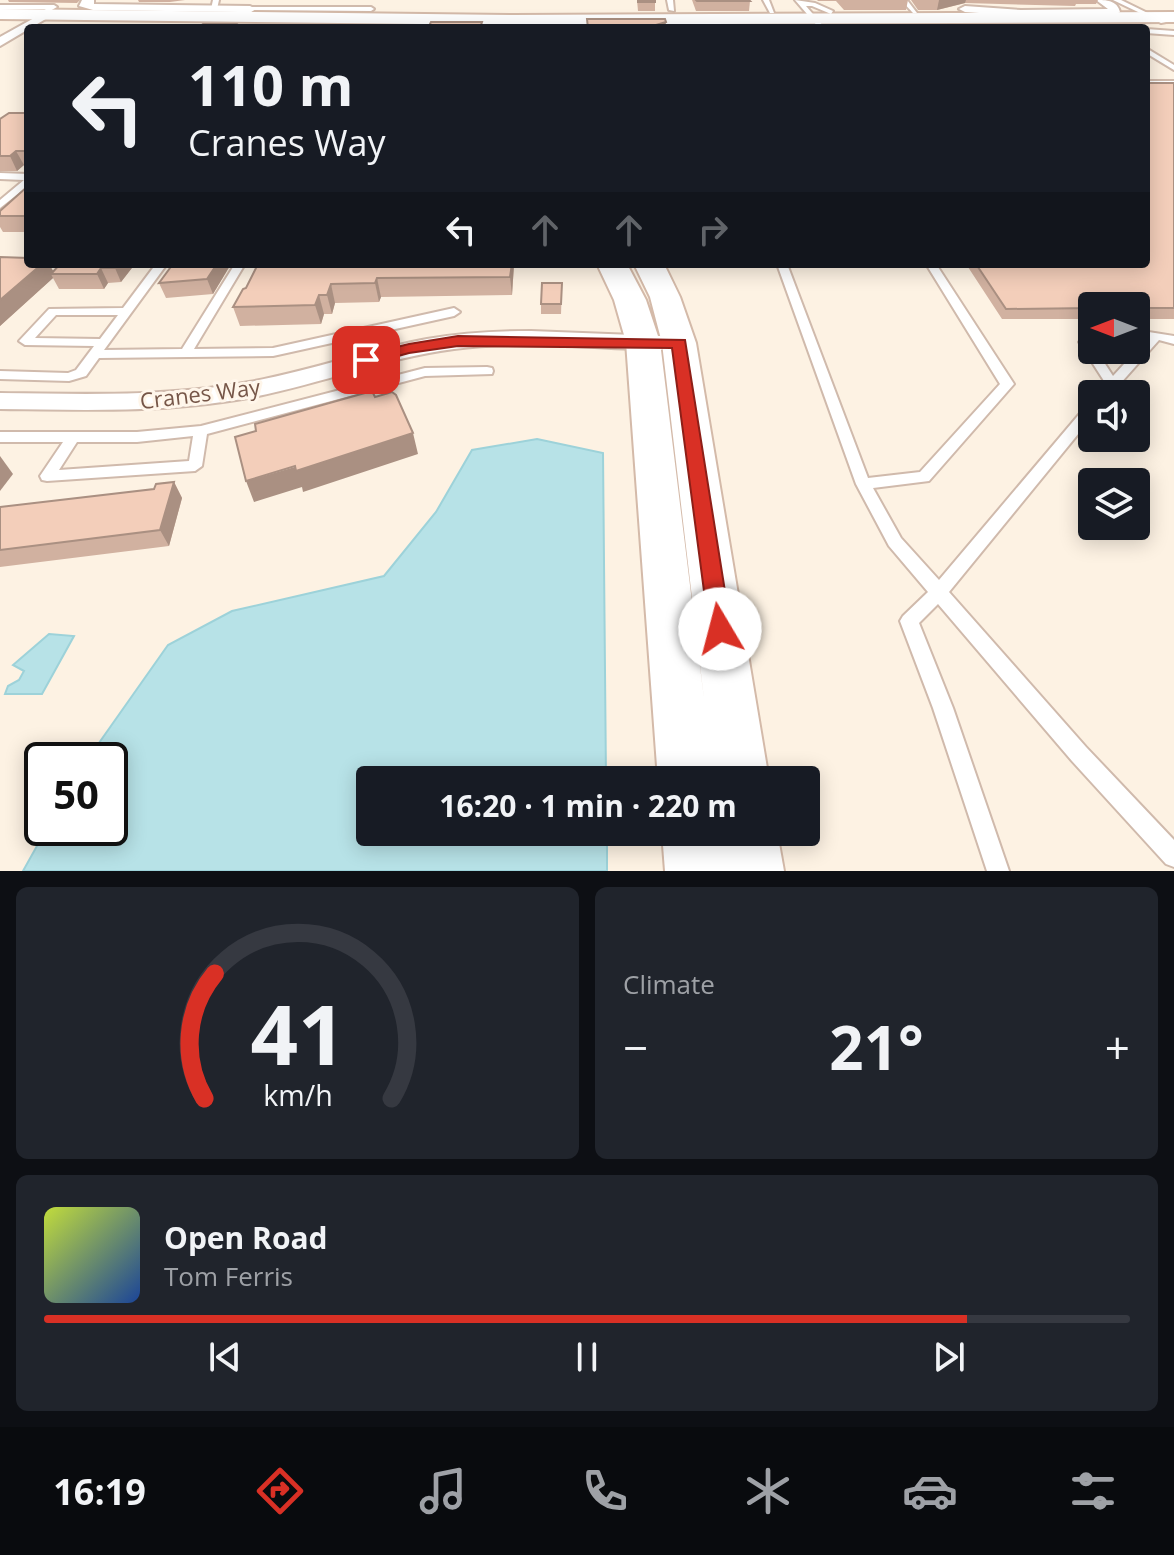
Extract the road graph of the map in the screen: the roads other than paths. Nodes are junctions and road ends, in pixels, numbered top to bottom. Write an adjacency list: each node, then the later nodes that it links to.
1 (89, 0): 11 (street)
2 (260, 0): 12 (street)
3 (376, 0): 18 (lane)
4 (670, 0): 20 (lane)
5 (766, 0): 13 (lane)
6 (904, 0): 15 (lane)
7 (955, 0): 19 (street)
8 (1101, 0): 19 (street)
9 (1116, 0): 26 (lane)
10 (0, 7): 17 (lane)
11 (212, 8): 12 (main road); 17 (main road); 25 (street)
12 (245, 12): 18 (lane); 21 (main road)
13 (772, 12)
14 (808, 12): 19 (main road); 20 (main road); 23 (main road)
15 (915, 12)
16 (0, 14): 17 (main road)
17 (43, 14): 24 (street)
18 (368, 18): 21 (main road); 22 (main road)
19 (976, 18): 26 (main road)
20 (678, 20): 23 (main road)
21 (310, 22)
22 (531, 23): 23 (main road)
23 (552, 23)
24 (28, 24)
25 (195, 24)
26 (1164, 24)
27 (24, 26): 28 (street)
28 (0, 42)
29 (1150, 53): 30 (lane)
30 (1174, 68)
31 (1150, 83): 32 (lane)
32 (1174, 83)
33 (0, 176): 34 (lane)
34 (24, 179)
35 (24, 183): 36 (lane)
36 (0, 205)
37 (159, 268): 43 (lane)
38 (238, 268): 52 (lane)
39 (614, 268): 49 (main road)
40 (651, 268): 49 (main road)
41 (783, 268): 62 (lane)
42 (934, 268): 62 (lane)
43 (127, 312): 48 (lane); 48 (lane)
44 (454, 312): 52 (lane)
45 (1150, 335): 46 (lane)
46 (1156, 336): 47 (lane); 56 (lane)
47 (1174, 340)
48 (105, 343): 51 (lane)
49 (661, 343): 50 (street, Cranes Way); 64 (main road); 65 (main road)
50 (395, 352): 55 (lane); 57 (street, Cranes Way)
51 (96, 354): 52 (lane); 54 (lane)
52 (185, 354)
53 (487, 371): 55 (lane, Cranes Way)
54 (0, 375)
55 (407, 377): 59 (lane, Cranes Way)
56 (1116, 380)
57 (0, 401)
58 (1078, 425): 63 (lane)
59 (201, 431): 61 (lane, Cranes Way); 61 (lane, Cranes Way)
60 (0, 437): 61 (lane, Cranes Way)
61 (72, 439)
62 (863, 484): 63 (lane)
63 (938, 593): 68 (lane); 71 (lane)
64 (685, 766)
65 (738, 766)
66 (692, 846): 69 (main road)
67 (750, 846): 70 (main road)
68 (1174, 856)
69 (695, 871)
70 (754, 871)
71 (998, 871)

